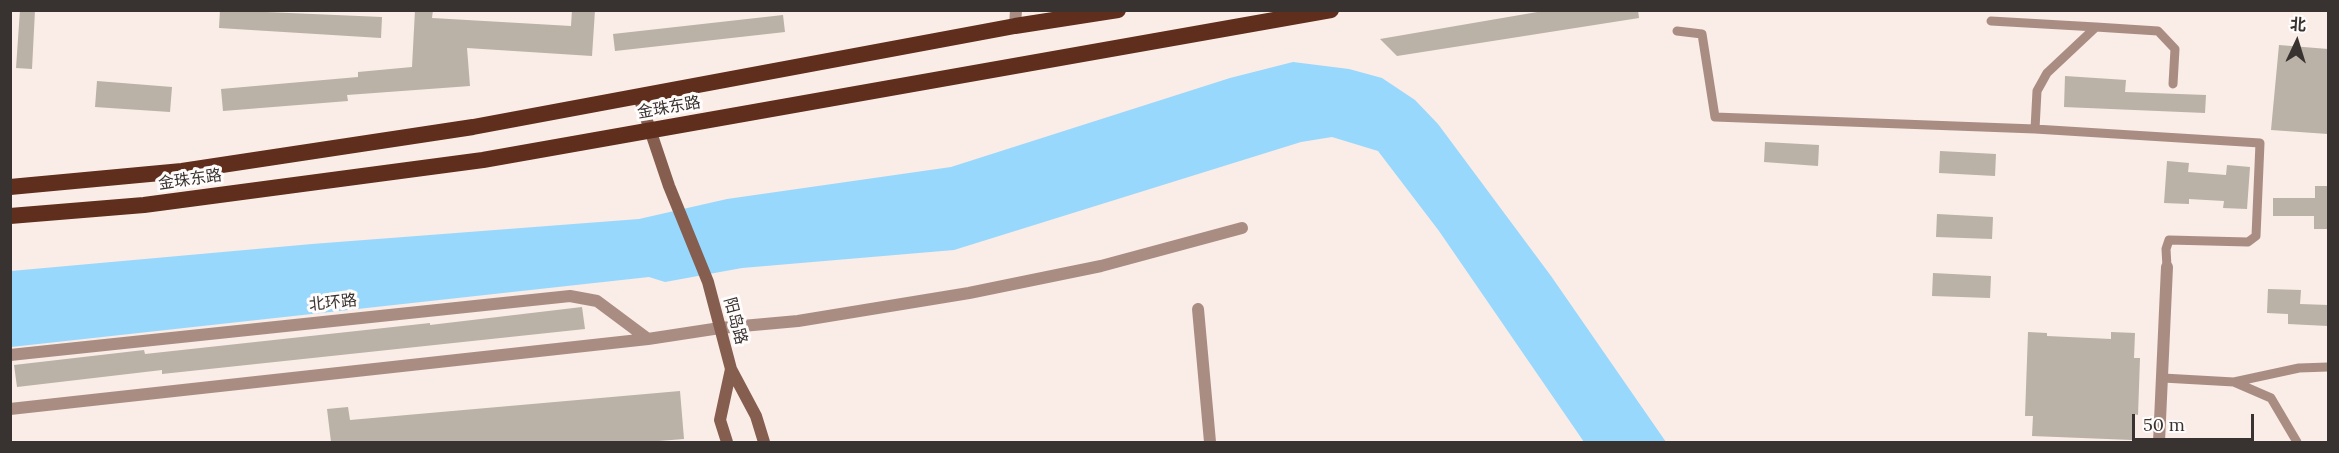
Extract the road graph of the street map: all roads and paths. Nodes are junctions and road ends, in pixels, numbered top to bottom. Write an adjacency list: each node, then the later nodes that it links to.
1 (1118, 10): 3 (highway, 金珠东路)
2 (1331, 10): 10 (highway, 金珠东路)
3 (1015, 18): 8 (highway, 金珠东路)
4 (1991, 21): 5 (lane)
5 (2096, 27): 7 (lane); 9 (lane)
6 (1677, 31): 9 (lane)
7 (2173, 84)
8 (639, 97): 10 (main road, 阳岛路); 11 (highway, 金珠东路)
9 (2035, 129): 14 (lane)
10 (652, 130): 12 (highway, 金珠东路); 16 (main road, 阳岛路)
11 (10, 187)
12 (10, 216)
13 (1242, 228): 16 (street)
14 (2167, 267): 21 (street)
15 (1198, 309): 26 (street)
16 (720, 328): 17 (street); 20 (main road, 阳岛路)
17 (648, 339): 18 (street, 北环路); 23 (street)
18 (10, 355)
19 (2328, 367): 22 (lane)
20 (731, 369): 24 (main road, 阳岛路); 25 (main road, 阳岛路)
21 (2163, 378): 22 (lane); 27 (street)
22 (2235, 382): 28 (lane)
23 (10, 408)
24 (727, 442)
25 (764, 442)
26 (1210, 442)
27 (2159, 442)
28 (2297, 442)

